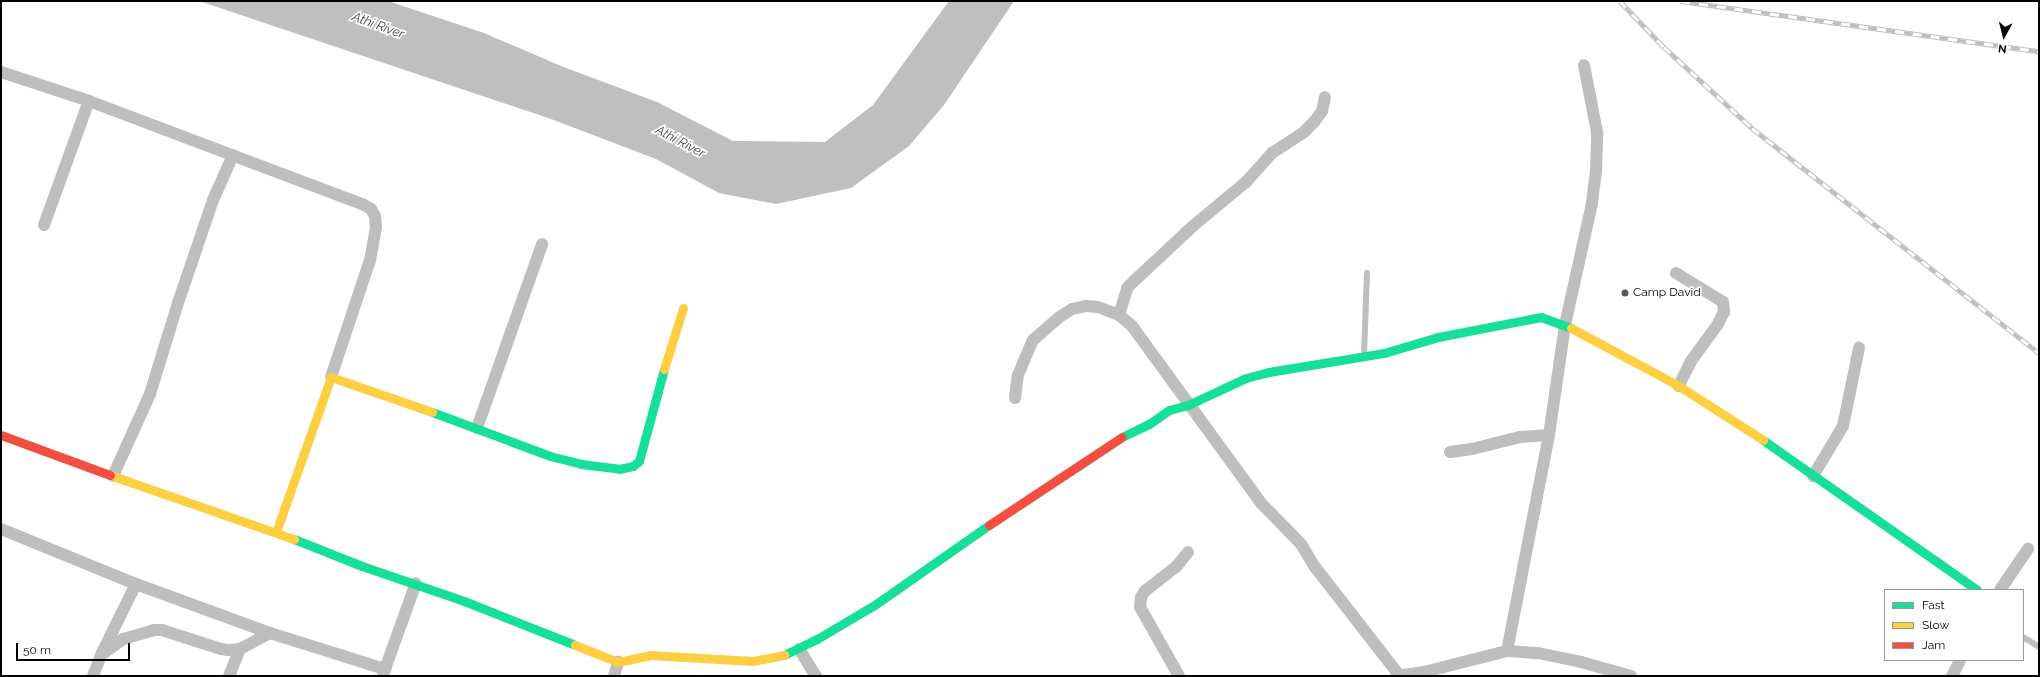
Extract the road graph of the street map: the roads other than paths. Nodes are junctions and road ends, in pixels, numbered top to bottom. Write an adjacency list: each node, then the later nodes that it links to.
1 (1584, 64): 12 (street)
2 (1, 72): 4 (street)
3 (1325, 97): 11 (street)
4 (89, 101): 5 (street); 6 (street)
5 (233, 155): 15 (street); 23 (street)
6 (44, 225)
7 (542, 244): 19 (street)
8 (1367, 273): 14 (lane)
9 (1676, 273): 16 (street)
10 (683, 308): 19 (street)
11 (1119, 315): 17 (street); 18 (street)
12 (1565, 325): 14 (street); 16 (street); 21 (street)
13 (1859, 348): 24 (street)
14 (1364, 356): 18 (street)
15 (331, 377): 19 (street); 26 (street)
16 (1680, 386): 24 (street)
17 (1015, 398)
18 (1188, 405): 37 (street); 49 (street)
19 (477, 428)
20 (1, 435): 23 (street)
21 (1549, 435): 22 (street); 38 (street)
22 (1450, 452)
23 (113, 476): 26 (street)
24 (1813, 476): 31 (street)
25 (1, 529): 30 (street)
26 (276, 532): 29 (street)
27 (2028, 549): 32 (street)
28 (1188, 552): 48 (street)
29 (416, 583): 41 (street); 42 (street)
30 (136, 584): 33 (street); 39 (street)
31 (1976, 589)
32 (2001, 589)
33 (270, 633): 36 (street); 42 (street)
34 (2024, 638): 35 (lane)
35 (2039, 647)
36 (240, 649): 39 (street); 45 (street)
37 (799, 649): 41 (street); 47 (street)
38 (1507, 651): 43 (street); 50 (street)
39 (101, 655): 44 (street)
40 (1960, 661): 51 (street)
41 (618, 662): 46 (street)
42 (384, 673)
43 (1424, 674): 49 (street)
44 (93, 676)
45 (229, 676)
46 (614, 676)
47 (816, 676)
48 (1179, 676)
49 (1398, 676)
50 (1630, 676)
51 (1952, 676)

